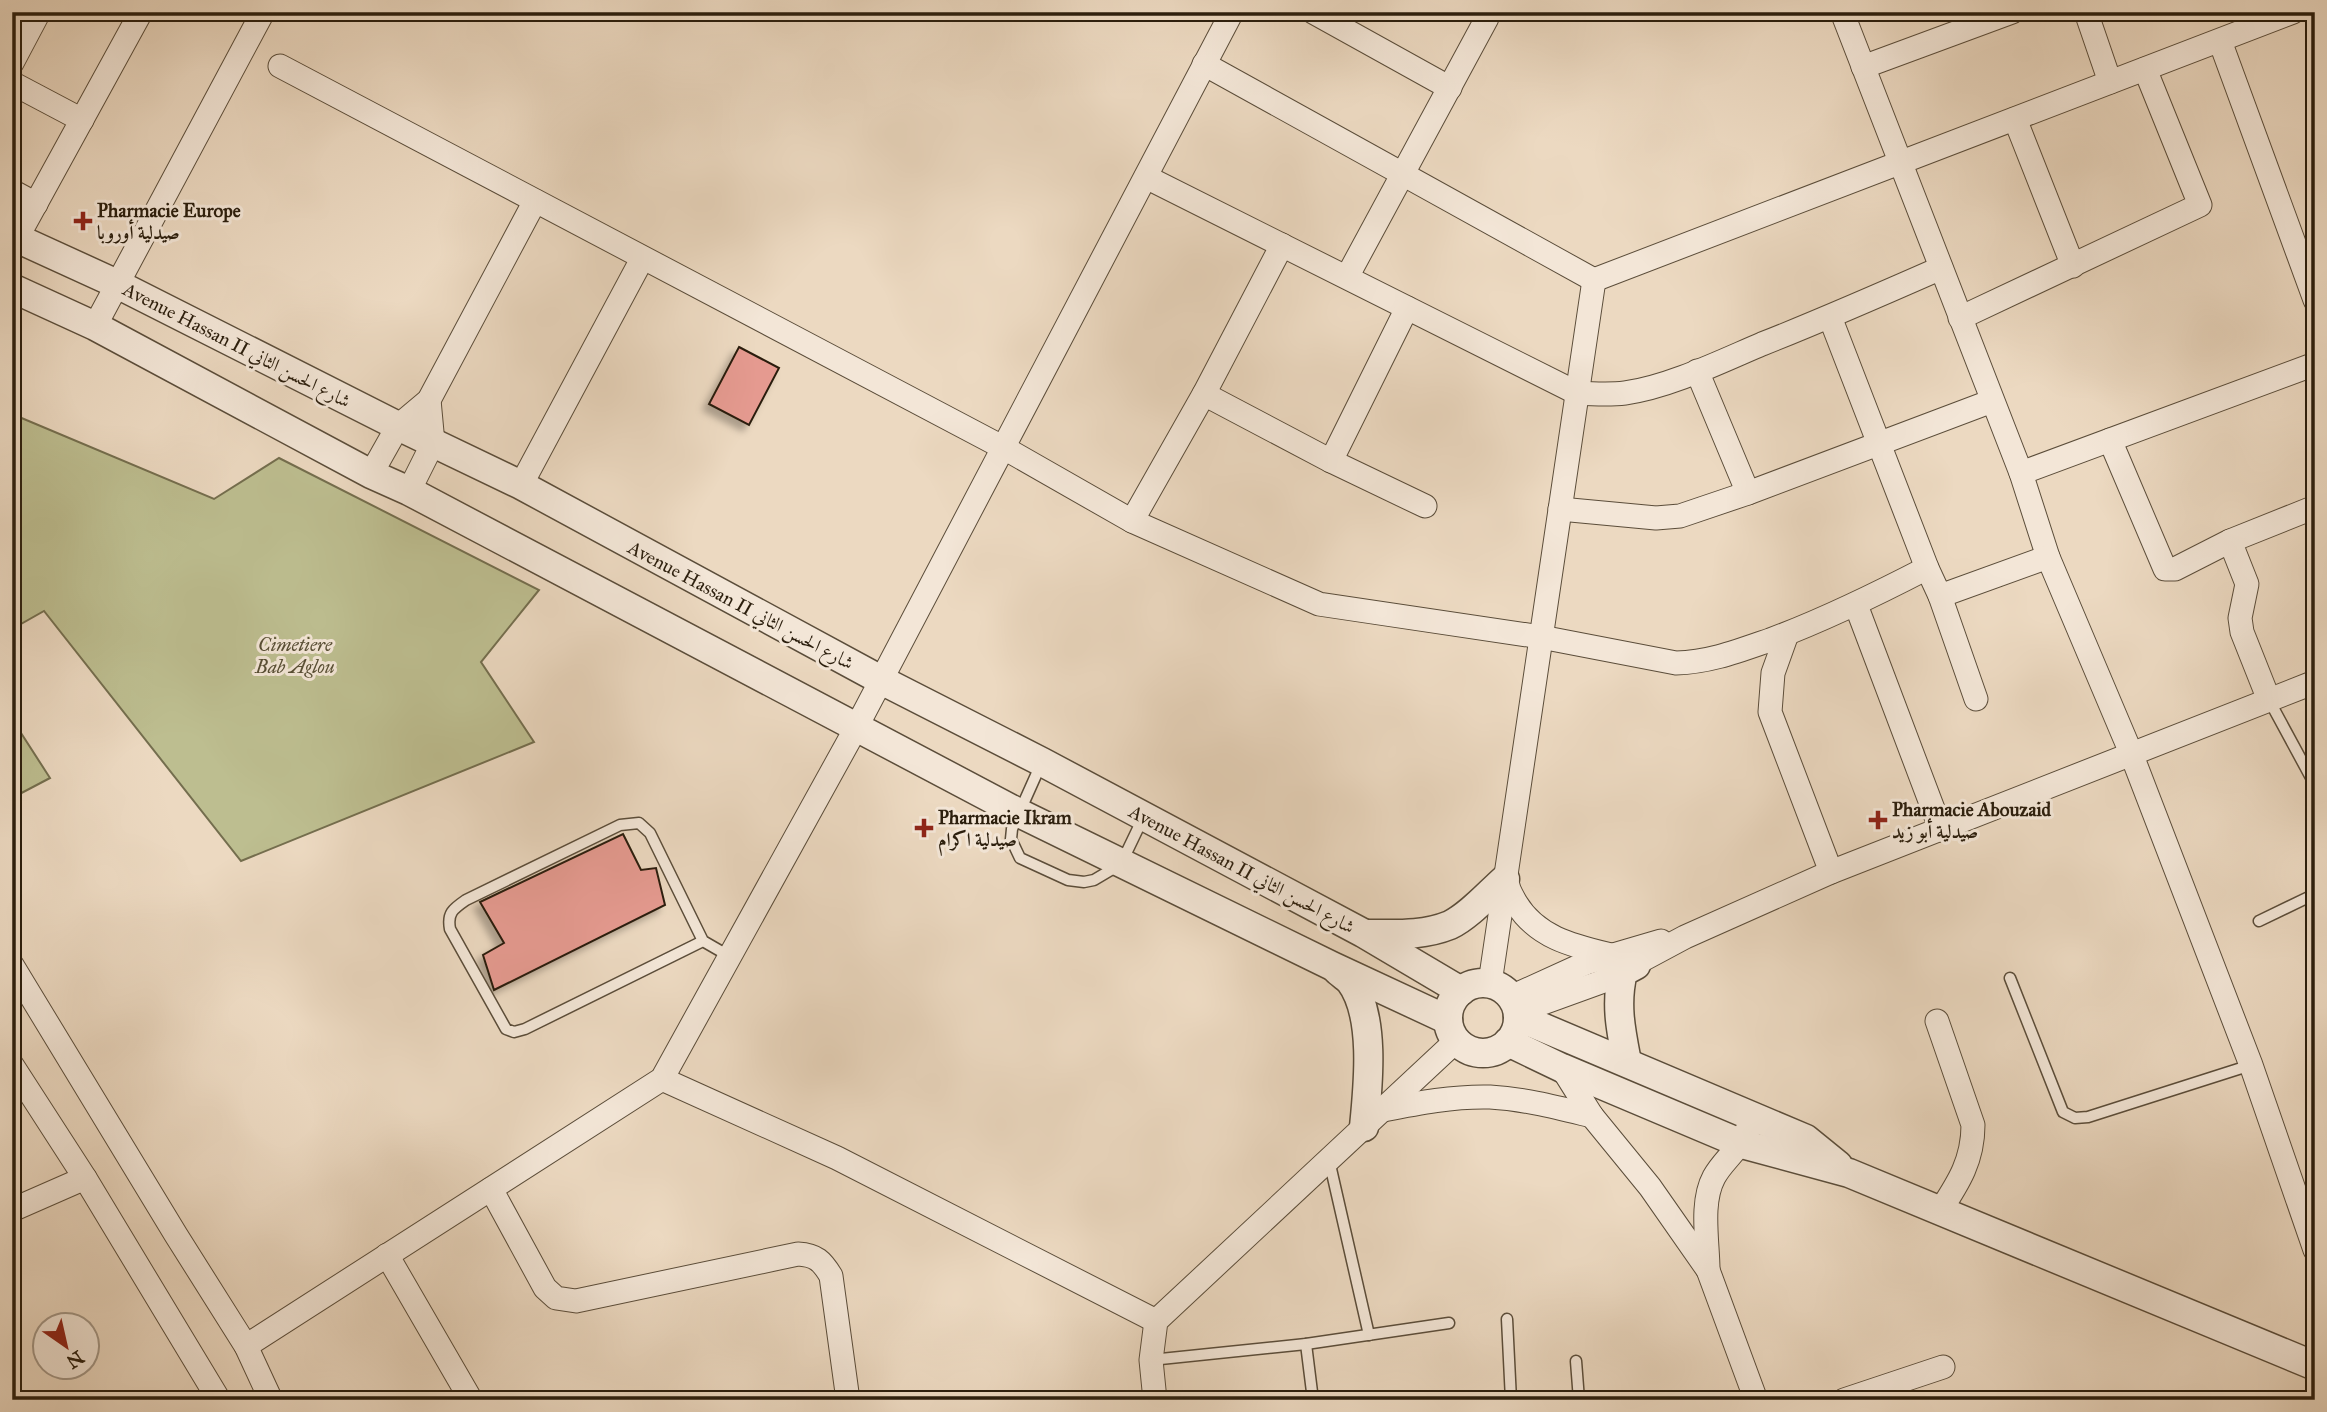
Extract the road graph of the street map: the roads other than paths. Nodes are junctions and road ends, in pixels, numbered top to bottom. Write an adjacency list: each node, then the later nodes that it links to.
1 (39, 12): 12 (street)
2 (141, 12): 21 (street)
3 (263, 12): 35 (street)
4 (1231, 12): 13 (street)
5 (1313, 12): 19 (street)
6 (1487, 12): 19 (street)
7 (1842, 12): 15 (street)
8 (2012, 12): 15 (street)
9 (2293, 12): 11 (street)
10 (2091, 14): 17 (street)
11 (2220, 41): 16 (street); 37 (street)
12 (12, 63)
13 (1204, 64): 23 (street); 24 (street)
14 (280, 66): 26 (street)
15 (1863, 67): 22 (street)
16 (2145, 69): 17 (street); 31 (street)
17 (2110, 82): 20 (street)
18 (12, 83): 21 (street)
19 (1450, 88): 23 (street)
20 (2015, 119): 22 (street); 31 (street)
21 (82, 120): 27 (street)
22 (1900, 163): 32 (street); 34 (street)
23 (1403, 174): 33 (street); 34 (street)
24 (1146, 177): 29 (street); 52 (street)
25 (12, 191): 27 (street)
26 (535, 201): 30 (street); 46 (street)
27 (36, 204): 28 (street)
28 (15, 237): 35 (street, Avenue Hassan II شارع الحسن الثاني)
29 (1282, 245): 33 (street); 45 (street)
30 (642, 259): 52 (street); 56 (street)
31 (2073, 266): 40 (street)
32 (1941, 268): 39 (street); 40 (street)
33 (1347, 277): 38 (street)
34 (1594, 280): 44 (street)
35 (117, 284): 41 (street); 48 (street, Avenue Hassan II شارع الحسن الثاني)
36 (12, 288): 41 (street)
37 (2315, 300)
38 (1407, 308): 44 (street); 53 (street)
39 (1830, 317): 43 (street); 51 (street)
40 (1961, 318): 47 (street)
41 (95, 326): 55 (street)
42 (2315, 363): 49 (street)
43 (1697, 371): 44 (street); 58 (street)
44 (1577, 393): 61 (street)
45 (1204, 394): 53 (street); 62 (street)
46 (429, 400): 48 (street); 50 (street)
47 (1993, 401): 51 (street); 54 (street)
48 (398, 426): 50 (street, Avenue Hassan II شارع الحسن الثاني); 55 (street)
49 (2110, 440): 54 (street); 63 (street)
50 (433, 443): 56 (street, Avenue Hassan II شارع الحسن الثاني); 57 (street)
51 (1879, 444): 58 (street); 65 (street)
52 (1004, 448): 62 (street); 70 (street)
53 (1331, 461): 59 (street)
54 (2021, 473): 64 (street)
55 (372, 474): 57 (street)
56 (521, 485): 70 (street, Avenue Hassan II شارع الحسن الثاني)
57 (409, 491): 74 (street)
58 (1748, 493): 61 (street)
59 (1425, 506)
60 (2315, 507): 63 (street)
61 (1560, 509): 69 (street)
62 (1132, 521): 69 (street)
63 (2230, 541): 73 (street)
64 (2049, 557): 66 (street); 75 (street)
65 (1927, 568): 66 (street); 67 (street)
66 (1940, 596): 72 (street)
67 (1856, 606): 68 (street); 80 (street)
68 (1787, 634): 69 (street); 83 (street)
69 (1541, 637): 82 (street)
70 (881, 680): 74 (street); 76 (street, Avenue Hassan II شارع الحسن الثاني)
71 (2315, 682): 73 (street)
72 (1976, 699)
73 (2269, 700): 75 (street); 77 (lane)
74 (856, 728): 78 (street); 88 (street)
75 (2131, 753): 80 (street); 99 (street)
76 (1042, 762): 78 (lane); 79 (street, Avenue Hassan II شارع الحسن الثاني)
77 (2315, 785)
78 (1019, 813): 81 (street); 81 (lane)
79 (1144, 817): 81 (lane); 86 (street, Avenue Hassan II شارع الحسن الثاني)
80 (1941, 830): 83 (street)
81 (1121, 864): 91 (street)
82 (1506, 873): 86 (street); 89 (street); 94 (street)
83 (1831, 873): 89 (street)
84 (2315, 894): 85 (lane)
85 (2259, 921)
86 (1363, 933): 93 (street, Avenue Hassan II شارع الحسن الثاني)
87 (703, 941): 87 (lane); 88 (lane)
88 (729, 956): 101 (street)
89 (1624, 960): 94 (street); 97 (street)
90 (12, 965): 120 (street)
91 (1332, 966): 96 (street); 104 (street)
92 (2010, 978): 99 (lane)
93 (1461, 991): 94 (street); 96 (street)
94 (1509, 1010): 96 (street); 97 (street); 100 (street)
95 (1937, 1021): 111 (street)
96 (1452, 1031): 104 (street)
97 (1627, 1062): 103 (street)
98 (12, 1065): 108 (street)
99 (2251, 1065): 112 (street)
100 (1562, 1068): 102 (street); 105 (street)
101 (662, 1079): 109 (street); 116 (street)
102 (1592, 1116): 104 (street); 114 (street)
103 (1753, 1118): 105 (street); 107 (street)
104 (1373, 1119): 106 (street)
105 (1742, 1144): 107 (street); 114 (street)
106 (1329, 1160): 116 (street); 118 (lane)
107 (1849, 1173): 111 (street)
108 (85, 1178): 110 (street); 125 (street)
109 (491, 1189): 113 (street); 128 (street)
110 (12, 1210)
111 (1940, 1211): 123 (street)
112 (2315, 1250)
113 (387, 1255): 120 (street); 127 (street)
114 (1709, 1270): 133 (street)
115 (1507, 1319): 131 (lane)
116 (1156, 1321): 121 (street)
117 (1449, 1323): 118 (lane)
118 (1369, 1335): 119 (lane)
119 (1306, 1344): 121 (lane); 130 (lane)
120 (246, 1346): 126 (street)
121 (1151, 1360): 129 (street)
122 (1576, 1361): 132 (lane)
123 (2315, 1366)
124 (1943, 1367): 134 (street)
125 (219, 1400)
126 (271, 1400)
127 (471, 1400)
128 (848, 1400)
129 (1155, 1400)
130 (1313, 1400)
131 (1511, 1400)
132 (1578, 1400)
133 (1756, 1400)
134 (1844, 1400)

